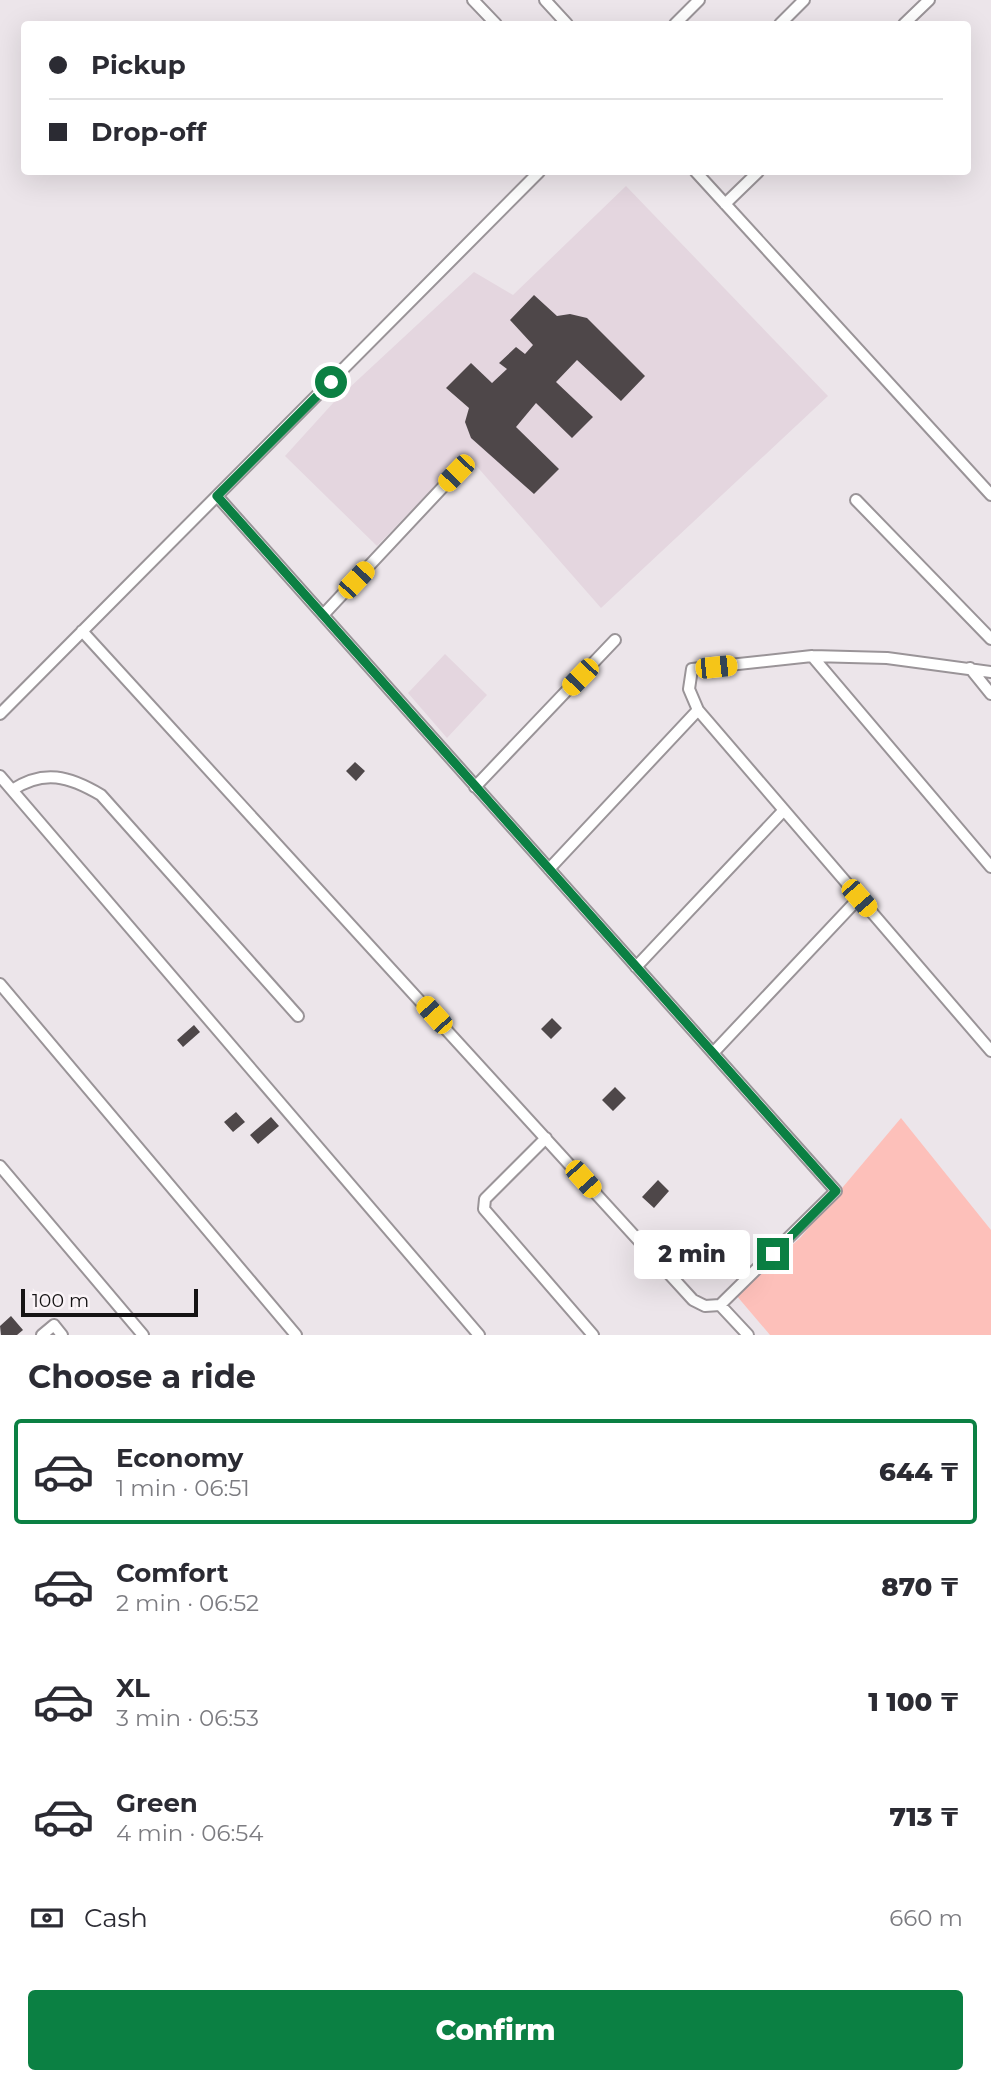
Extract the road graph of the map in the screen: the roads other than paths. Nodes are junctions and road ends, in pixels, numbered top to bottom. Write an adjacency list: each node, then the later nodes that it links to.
1 (473, 0): 6 (street)
2 (545, 0): 7 (street)
3 (699, 0): 8 (street)
4 (804, 0): 9 (street)
5 (929, 0): 10 (street)
6 (493, 21)
7 (564, 21)
8 (678, 21)
9 (783, 21)
10 (907, 21)
11 (536, 175): 17 (street)
12 (699, 175): 14 (street)
13 (755, 175): 14 (street)
14 (725, 204): 16 (street)
15 (456, 473): 19 (street)
16 (991, 495)
17 (217, 496): 19 (street); 20 (street)
18 (856, 500): 21 (street)
19 (323, 615): 30 (street)
20 (82, 631): 28 (street); 41 (street)
21 (991, 639)
22 (615, 640): 30 (street)
23 (812, 656): 24 (street); 27 (street); 33 (street)
24 (970, 668): 25 (street); 26 (street)
25 (991, 672)
26 (991, 694)
27 (698, 710): 32 (street); 34 (street)
28 (0, 714)
29 (0, 776): 31 (street)
30 (475, 786): 34 (street)
31 (12, 790): 38 (street); 48 (street)
32 (784, 810): 35 (street); 36 (street)
33 (991, 867)
34 (549, 869): 36 (street)
35 (859, 898): 39 (street); 40 (street)
36 (636, 967): 40 (street)
37 (0, 984): 47 (street)
38 (298, 1016)
39 (991, 1051)
40 (713, 1053): 43 (street)
41 (546, 1138): 43 (street); 49 (street)
42 (0, 1166): 46 (street)
43 (720, 1305): 50 (street)
44 (42, 1335): 45 (street)
45 (62, 1335)
46 (143, 1335)
47 (296, 1335)
48 (480, 1335)
49 (593, 1335)
50 (748, 1335)

